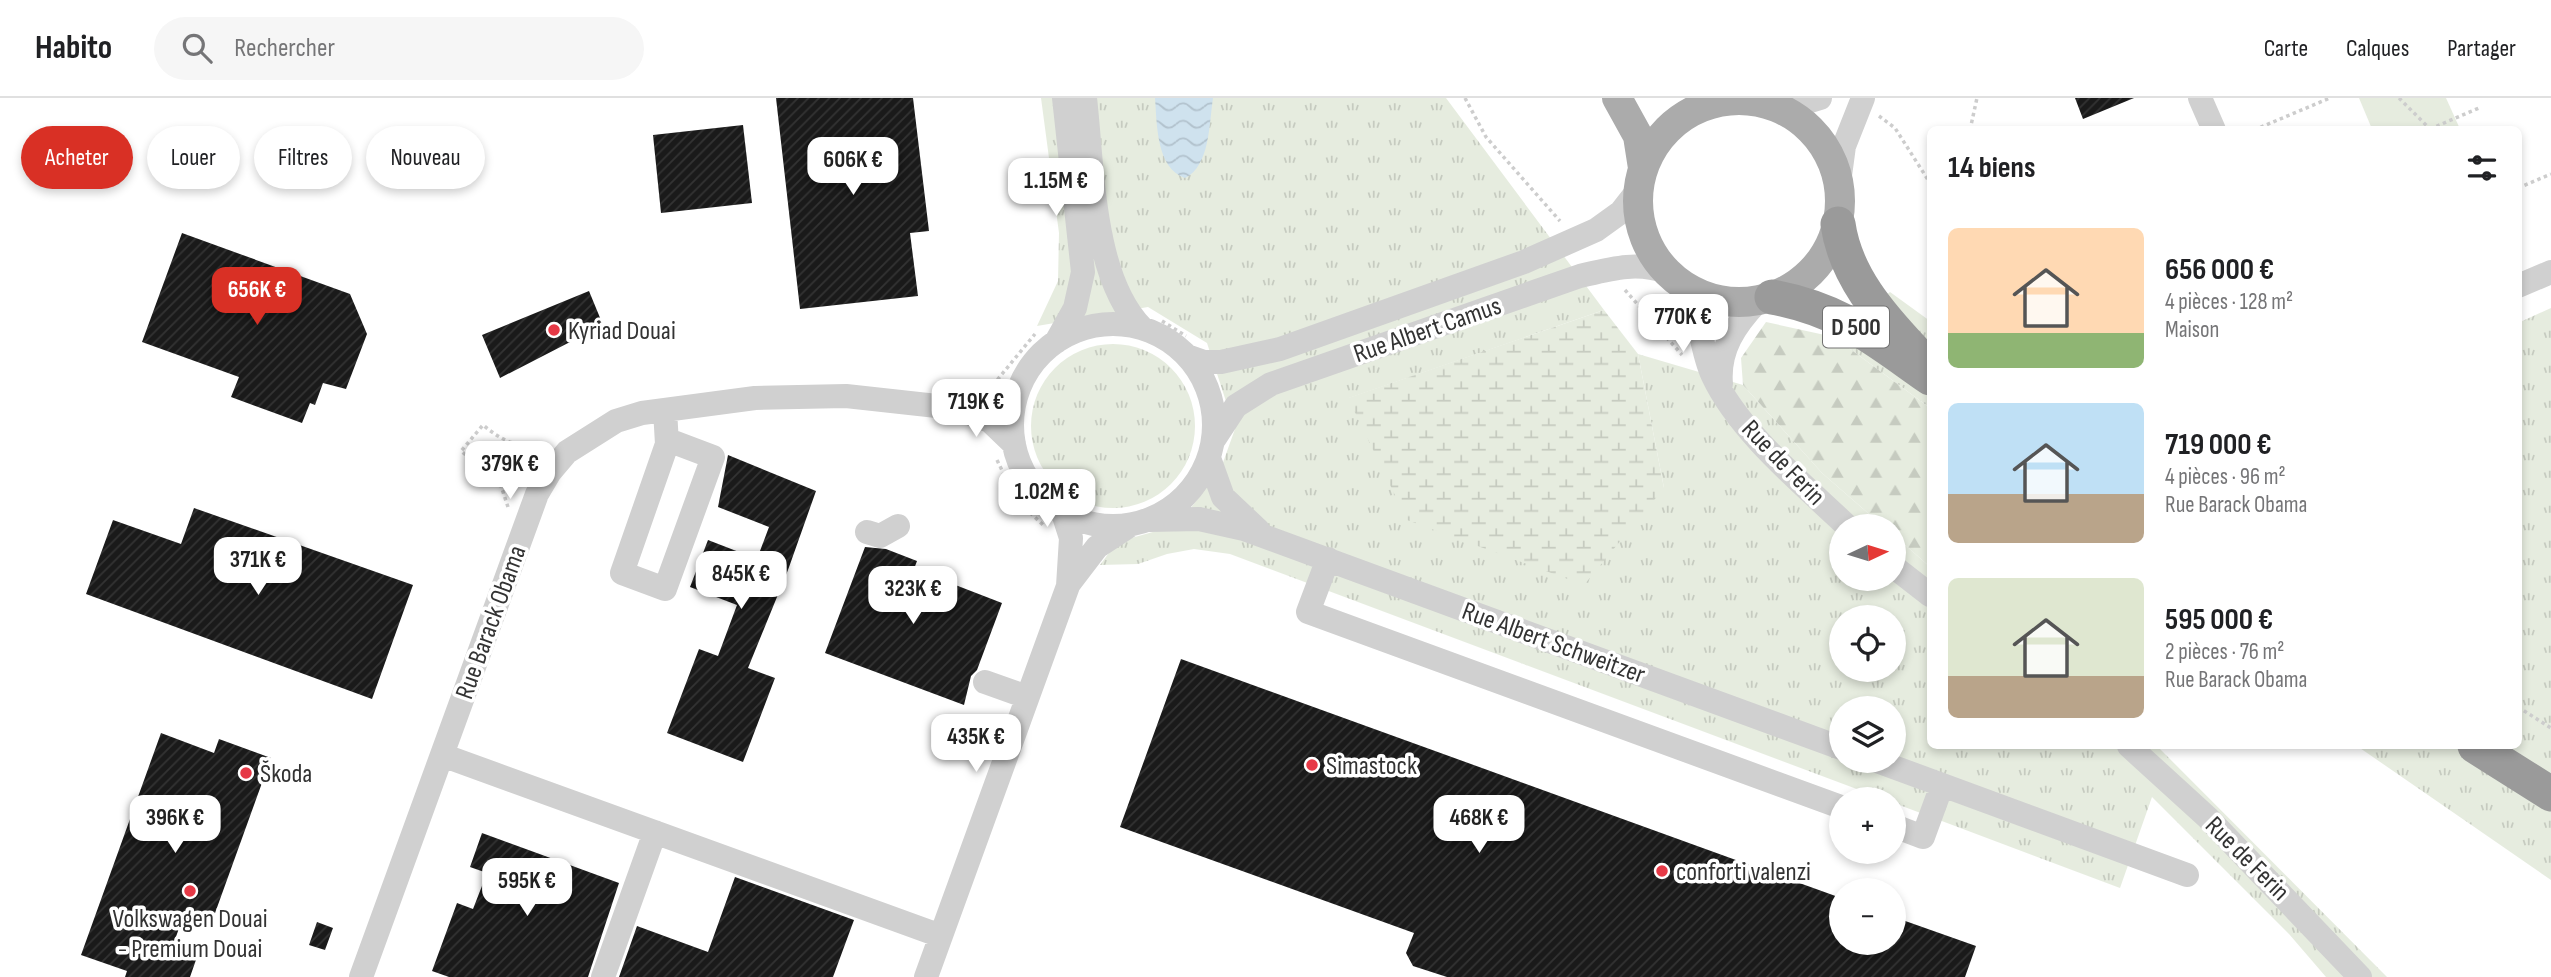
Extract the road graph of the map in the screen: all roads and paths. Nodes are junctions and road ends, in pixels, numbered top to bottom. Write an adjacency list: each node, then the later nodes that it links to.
1 (1064, 98): 30 (street)
2 (1085, 98): 29 (street)
3 (1617, 98): 21 (main road)
4 (1676, 98): 11 (main road)
5 (1820, 98): 12 (street)
6 (1977, 98): 14 (path)
7 (2200, 98): 15 (street)
8 (2330, 98): 16 (path)
9 (2399, 98): 17 (path)
10 (1862, 100): 20 (path); 22 (street)
11 (1712, 104): 12 (main road); 21 (main road)
12 (1776, 107): 22 (main road)
13 (2479, 108): 18 (path)
14 (1971, 126)
15 (2212, 126)
16 (2264, 126)
17 (2427, 126)
18 (2437, 126)
19 (2551, 174): 23 (path)
20 (1927, 178)
21 (1641, 179): 26 (main road); 31 (street, Rue Albert Camus)
22 (1839, 183): 24 (main road)
23 (2522, 186)
24 (1838, 224): 28 (main road); 32 (highway, D 500)
25 (2551, 272): 27 (street)
26 (1677, 280): 28 (main road); 35 (street, Rue de Ferin); 41 (street, Rue Albert Camus)
27 (2522, 284)
28 (1765, 299): 33 (highway, D 500); 35 (street, Rue de Ferin)
29 (1149, 323): 30 (street); 31 (path); 31 (street)
30 (1048, 335): 34 (street); 36 (path)
31 (1190, 349): 41 (street)
32 (1927, 363)
33 (1927, 376)
34 (1018, 391): 36 (street, Rue Barack Obama); 40 (street)
35 (1724, 395): 44 (street, Rue de Ferin)
36 (964, 399): 37 (street, Rue Barack Obama); 40 (street, Rue Barack Obama)
37 (664, 410): 38 (street); 60 (street, Rue Barack Obama)
38 (668, 440): 38 (street)
39 (552, 444): 42 (path)
40 (1014, 444): 43 (street)
41 (1211, 450): 45 (street); 48 (street, Rue Albert Schweitzer)
42 (509, 509)
43 (1063, 513): 45 (street); 51 (street)
44 (1835, 514)
45 (1141, 522): 48 (street, Rue Albert Schweitzer); 51 (street)
46 (898, 526): 47 (street)
47 (867, 532)
48 (1267, 537): 49 (street, Rue Albert Schweitzer)
49 (1328, 559): 57 (street, Rue Albert Schweitzer); 64 (street)
50 (1906, 576): 52 (street)
51 (1068, 586): 54 (street)
52 (1927, 592)
53 (985, 682): 54 (street)
54 (1027, 697): 68 (street)
55 (2522, 709): 56 (path)
56 (2551, 728)
57 (1829, 744)
58 (2132, 749): 72 (street, Rue de Ferin)
59 (2480, 749): 63 (highway)
60 (442, 755): 66 (street); 69 (street, Rue Barack Obama)
61 (1906, 772): 62 (street)
62 (1942, 785): 65 (street); 67 (street)
63 (2551, 794)
64 (1829, 803)
65 (1906, 831)
66 (655, 832): 68 (street); 70 (street)
67 (2187, 875)
68 (941, 936): 71 (street)
69 (361, 977)
70 (603, 977)
71 (926, 977)
72 (2360, 977)

